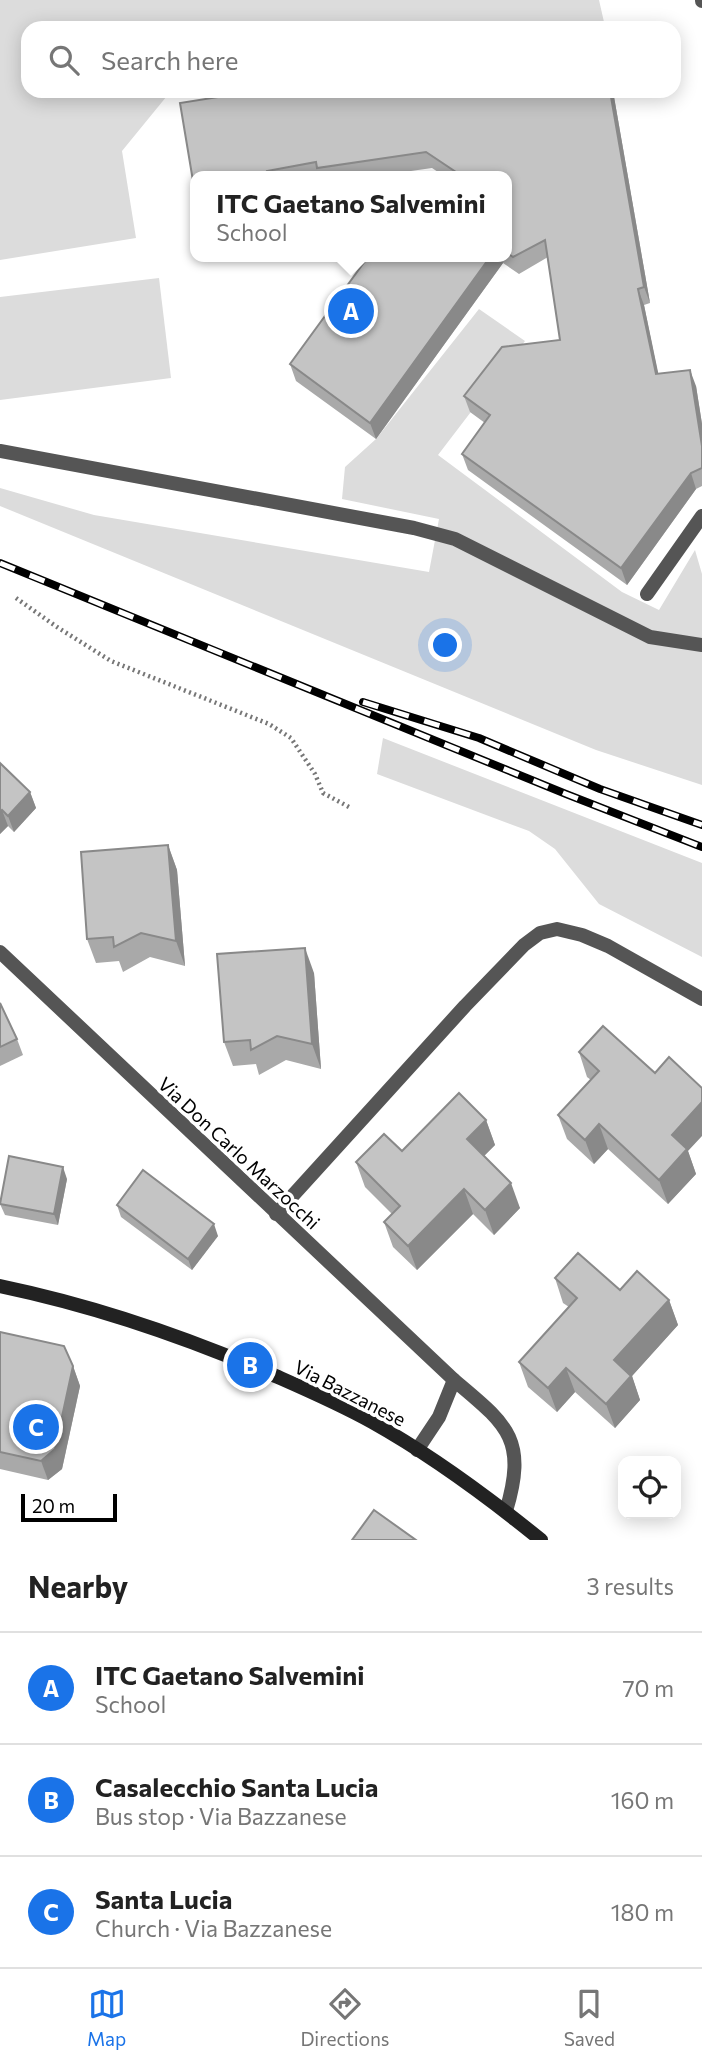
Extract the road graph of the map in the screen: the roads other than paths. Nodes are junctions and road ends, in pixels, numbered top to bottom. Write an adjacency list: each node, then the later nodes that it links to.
1 (0, 451): 4 (street)
2 (702, 516): 3 (street)
3 (647, 594)
4 (702, 645)
5 (0, 952): 7 (street, Via Don Carlo Marzocchi)
6 (702, 999): 7 (street)
7 (276, 1214): 9 (street, Via Don Carlo Marzocchi)
8 (0, 1286): 10 (main road, Via Bazzanese)
9 (454, 1380): 10 (street); 11 (street, Via Don Carlo Marzocchi)
10 (416, 1450): 11 (main road, Via Bazzanese)
11 (506, 1511): 12 (main road, Via Bazzanese)
12 (541, 1540)

